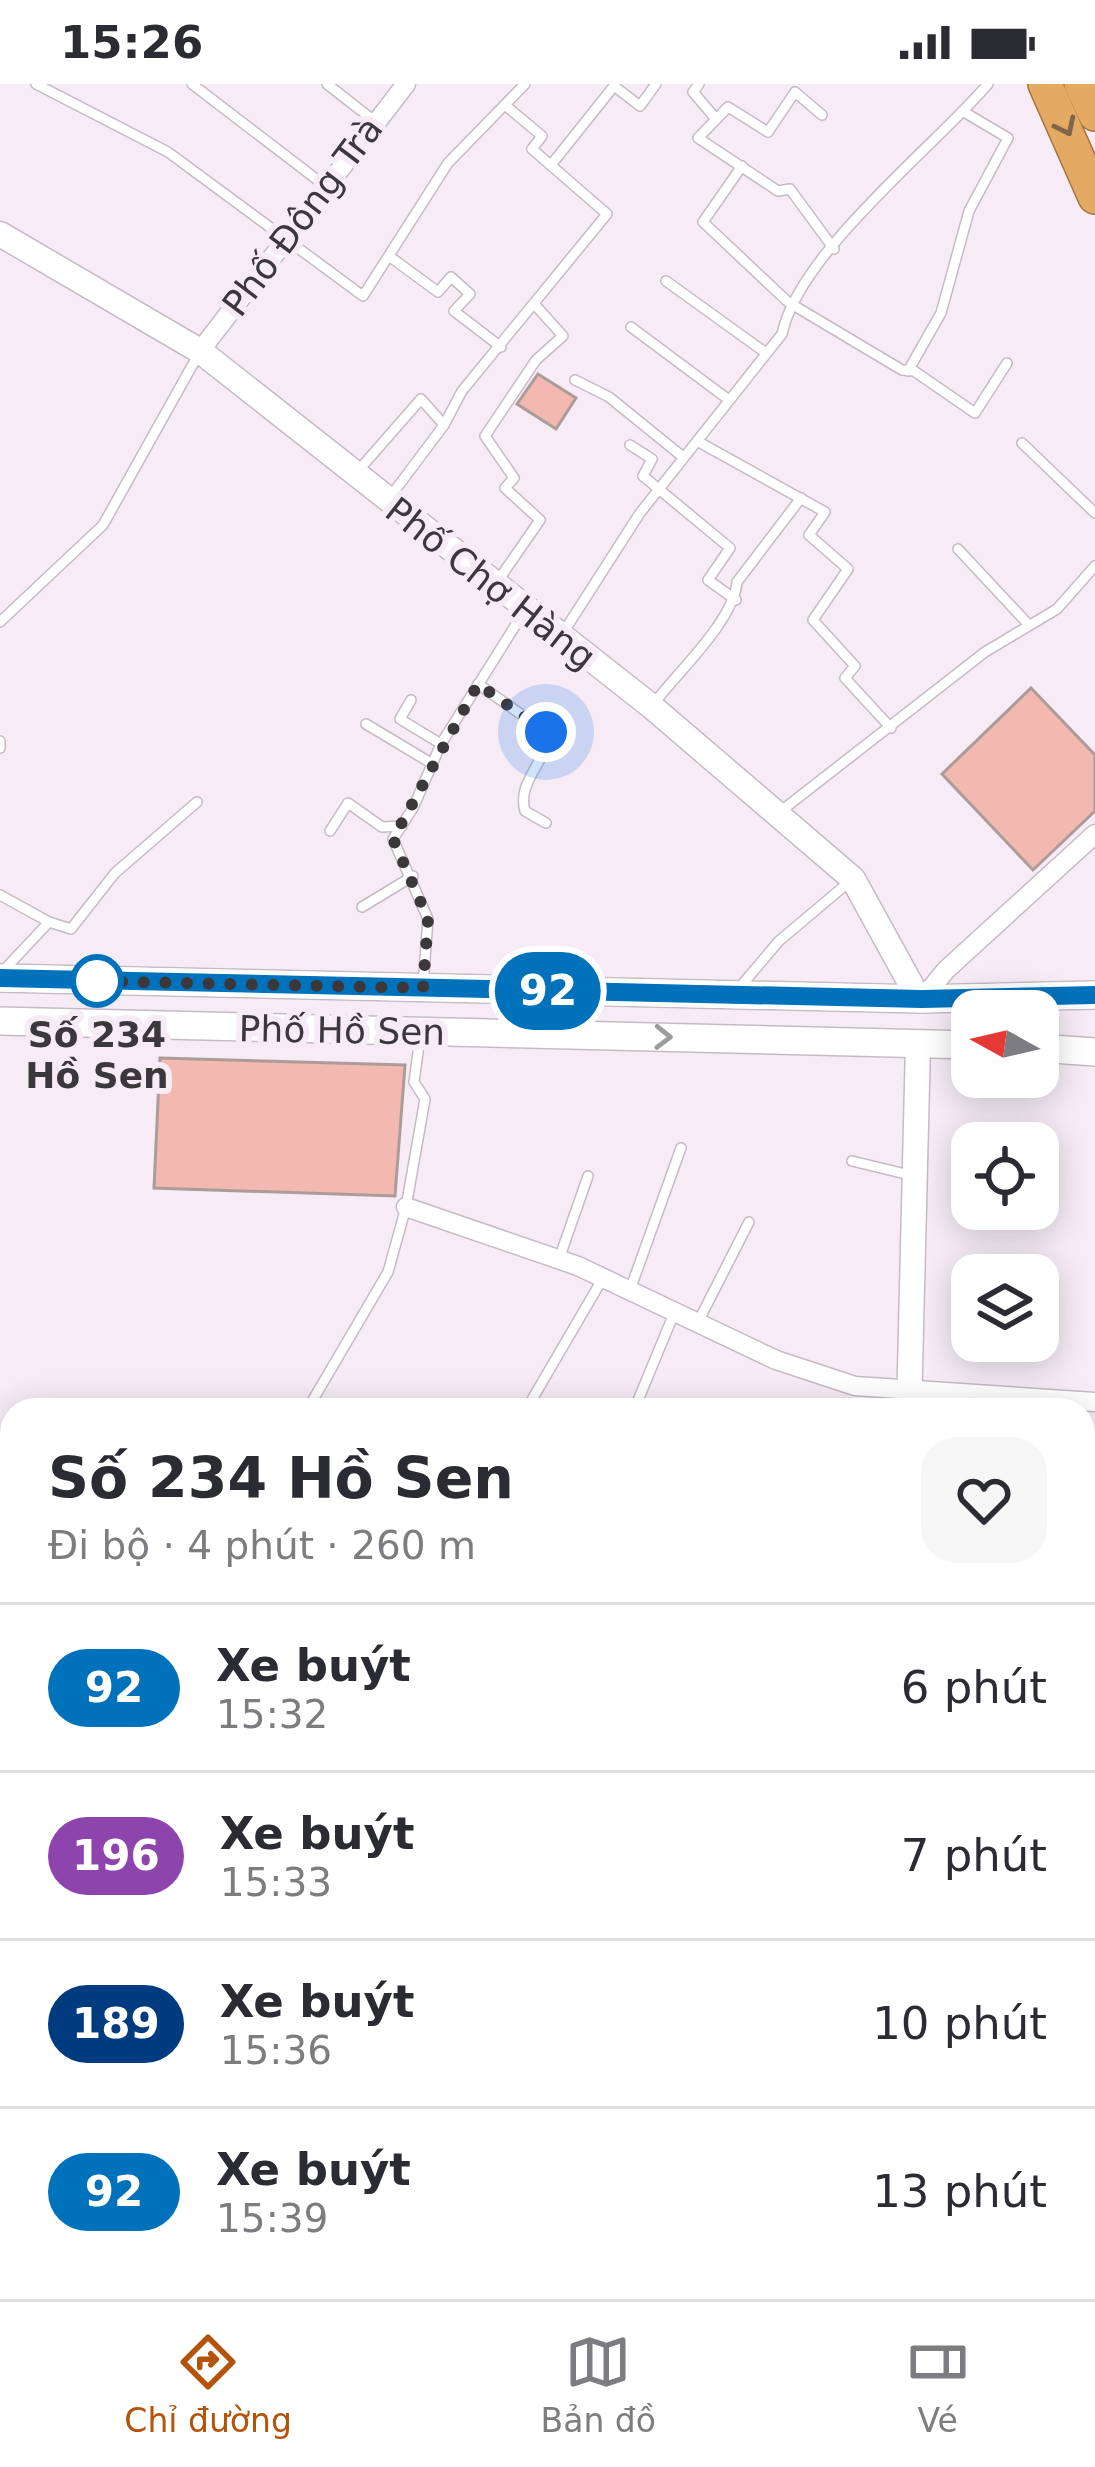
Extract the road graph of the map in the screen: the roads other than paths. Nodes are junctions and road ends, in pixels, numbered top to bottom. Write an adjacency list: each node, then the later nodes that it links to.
1 (36, 84): 22 (lane)
2 (192, 84): 19 (lane)
3 (327, 84): 16 (lane)
4 (406, 84): 16 (street, Phố Đông Trà)
5 (525, 84): 11 (lane)
6 (656, 84): 17 (lane)
7 (698, 84): 15 (lane)
8 (988, 84): 12 (lane)
9 (1045, 84): 20 (highway, one-way to 20)
10 (1081, 84): 13 (highway)
11 (505, 105): 17 (lane); 24 (lane)
12 (964, 112): 23 (lane); 33 (lane)
13 (1095, 114)
14 (822, 115): 15 (lane)
15 (716, 119): 18 (lane)
16 (373, 120): 19 (street, Phố Đông Trà)
17 (550, 165): 27 (lane)
18 (742, 166): 23 (lane); 26 (lane)
19 (324, 185): 22 (street, Phố Đông Trà)
20 (1092, 185)
21 (0, 234): 30 (street, Phố Chợ Hàng)
22 (286, 235): 24 (lane); 30 (street, Phố Đông Trà)
23 (834, 249): 26 (lane)
24 (389, 256): 29 (lane)
25 (666, 281): 31 (lane)
26 (788, 302): 31 (lane); 33 (lane)
27 (536, 306): 29 (lane); 48 (lane)
28 (631, 327): 35 (lane)
29 (501, 346): 36 (lane)
30 (200, 351): 41 (street, Phố Chợ Hàng); 51 (lane)
31 (766, 353): 35 (lane)
32 (1007, 363): 33 (lane)
33 (908, 371)
34 (575, 380): 40 (lane)
35 (729, 400): 37 (lane)
36 (444, 425): 41 (lane); 44 (lane)
37 (697, 441): 40 (lane); 43 (lane)
38 (1022, 443): 45 (lane)
39 (630, 445): 42 (lane)
40 (683, 458): 42 (lane)
41 (354, 476): 44 (street, Phố Chợ Hàng)
42 (658, 490): 49 (lane); 53 (lane)
43 (801, 498): 49 (lane); 58 (lane)
44 (387, 502): 48 (street, Phố Chợ Hàng)
45 (1095, 513)
46 (958, 549): 52 (lane)
47 (1095, 566): 52 (lane)
48 (494, 586): 50 (street, Phố Chợ Hàng)
49 (736, 600): 56 (lane)
50 (525, 610): 53 (street, Phố Chợ Hàng); 54 (lane)
51 (0, 622)
52 (1029, 625): 58 (lane)
53 (560, 638): 56 (street, Phố Chợ Hàng)
54 (478, 684): 59 (lane); 63 (lane)
55 (411, 700): 59 (lane)
56 (651, 706): 62 (street, Phố Chợ Hàng)
57 (366, 724): 60 (lane)
58 (891, 728): 62 (lane)
59 (441, 744): 60 (lane)
60 (431, 763): 64 (lane)
61 (197, 802): 71 (lane)
62 (776, 814): 68 (street, Phố Chợ Hàng)
63 (546, 823)
64 (402, 826): 65 (lane); 67 (lane)
65 (330, 831)
66 (1095, 834): 76 (street)
67 (413, 876): 70 (lane); 73 (lane)
68 (853, 879): 74 (lane); 76 (street, Phố Chợ Hàng)
69 (0, 895): 71 (lane)
70 (362, 908)
71 (49, 922): 72 (lane)
72 (0, 976): 73 (main road, Phố Hồ Sen)
73 (423, 988): 74 (main road, Phố Hồ Sen)
74 (734, 994): 76 (main road, Phố Hồ Sen)
75 (1091, 996): 76 (main road, Phố Hồ Sen)
76 (920, 999)
77 (0, 1021): 78 (main road, Phố Hồ Sen)
78 (421, 1032): 79 (main road, Phố Hồ Sen, one-way to 79); 87 (lane)
79 (918, 1043): 80 (main road, Phố Hồ Sen); 86 (street)
80 (951, 1045)
81 (1059, 1049): 82 (main road)
82 (1090, 1051)
83 (681, 1148): 91 (lane)
84 (852, 1161): 86 (lane)
85 (588, 1175): 89 (lane)
86 (914, 1176): 98 (street)
87 (406, 1207): 89 (street); 94 (lane)
88 (749, 1222): 93 (lane)
89 (559, 1259): 90 (street)
90 (603, 1278): 91 (street); 95 (lane)
91 (630, 1290): 92 (street)
92 (675, 1311): 93 (street); 96 (lane)
93 (698, 1322): 97 (street)
94 (314, 1398)
95 (537, 1398)
96 (639, 1398)
97 (905, 1398)
98 (909, 1398)
99 (0, 1639): 100 (lane)
100 (0, 1721)

